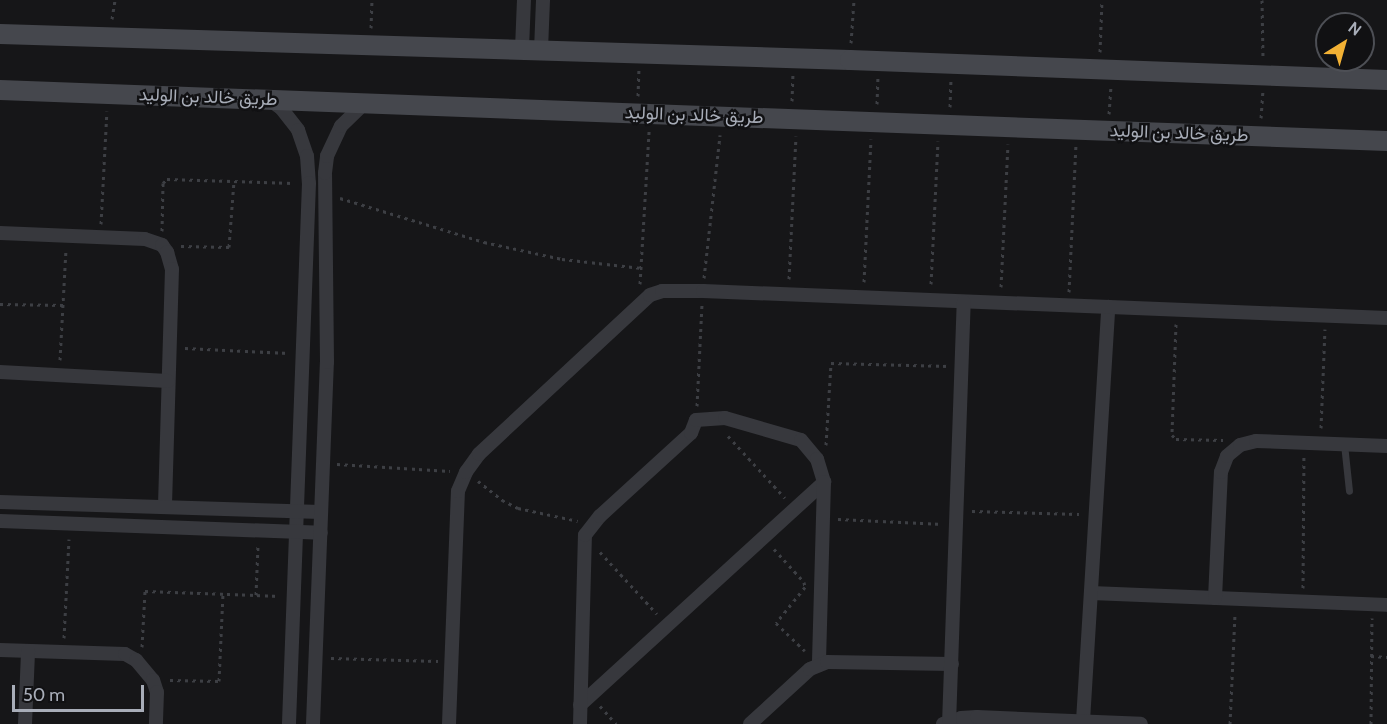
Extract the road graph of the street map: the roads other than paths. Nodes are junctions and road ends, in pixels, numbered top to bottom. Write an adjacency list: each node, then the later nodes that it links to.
1 (524, 0): 4 (street)
2 (543, 0): 4 (street)
3 (0, 34): 4 (street)
4 (532, 49): 5 (street)
5 (1387, 80)
6 (0, 90): 7 (street, طريق خالد بن الوليد)
7 (270, 100): 8 (street, طريق خالد بن الوليد); 22 (street)
8 (365, 103): 9 (street, طريق خالد بن الوليد); 23 (street)
9 (1387, 141)
10 (0, 233): 15 (street)
11 (964, 302): 12 (street); 32 (street); 41 (street)
12 (1108, 308): 13 (street); 27 (street)
13 (1387, 318)
14 (0, 372): 15 (street)
15 (168, 381): 21 (street)
16 (1344, 444): 17 (street); 19 (lane); 28 (street)
17 (1387, 446)
18 (824, 482): 33 (street); 34 (street); 34 (street)
19 (1349, 491)
20 (0, 502): 21 (street)
21 (165, 507): 22 (street)
22 (297, 512): 23 (street); 25 (street)
23 (321, 512): 26 (street)
24 (0, 521): 25 (street)
25 (296, 532): 26 (street); 39 (street)
26 (321, 533): 40 (street)
27 (1091, 593): 28 (street); 35 (street)
28 (1215, 598): 29 (street)
29 (1387, 605)
30 (0, 650): 31 (street)
31 (28, 651): 37 (street); 38 (street)
32 (952, 664): 33 (street); 36 (street)
33 (819, 665): 43 (street)
34 (586, 701): 42 (street)
35 (1083, 721): 36 (street); 44 (street)
36 (947, 723)
37 (26, 724)
38 (156, 724)
39 (289, 724)
40 (314, 724)
41 (449, 724)
42 (579, 724)
43 (750, 724)
44 (1141, 724)

